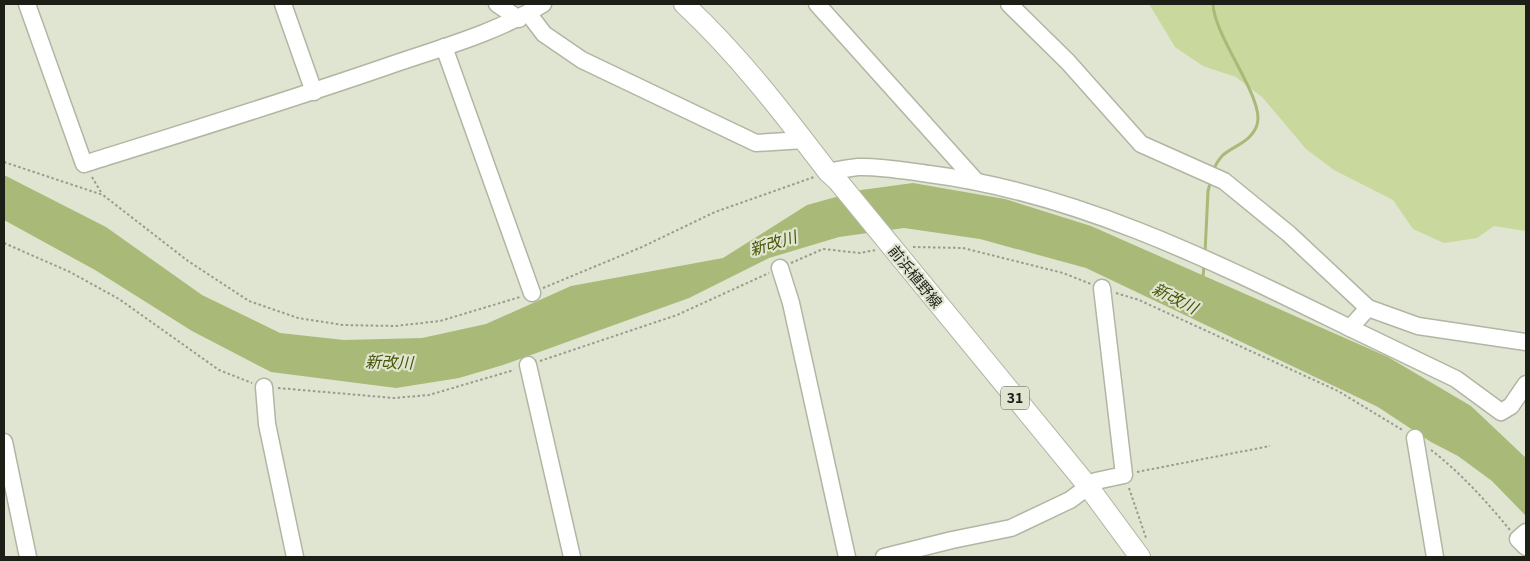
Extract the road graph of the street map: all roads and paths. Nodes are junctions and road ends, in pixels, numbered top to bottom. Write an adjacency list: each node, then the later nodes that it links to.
1 (27, 4): 13 (street)
2 (283, 4): 10 (street)
3 (497, 4): 8 (street)
4 (543, 4): 8 (street)
5 (684, 4): 11 (main road, 前浜植野線 / 31)
6 (817, 4): 15 (street)
7 (1009, 4): 22 (street)
8 (523, 16): 9 (street); 11 (street)
9 (444, 47): 10 (street); 21 (street)
10 (314, 92): 13 (street)
11 (804, 140): 14 (main road, 前浜植野線 / 31)
12 (4, 162): 16 (path)
13 (84, 164): 16 (path)
14 (832, 176): 15 (street); 18 (main road, 前浜植野線 / 31); 21 (path)
15 (975, 180): 23 (street)
16 (103, 195): 21 (path)
17 (4, 243): 27 (path)
18 (889, 245): 19 (path); 20 (path); 32 (main road, 前浜植野線 / 31)
19 (780, 268): 25 (path); 38 (street)
20 (1102, 288): 28 (path); 31 (street)
21 (532, 293)
22 (1368, 308): 23 (street); 24 (street)
23 (1350, 328): 26 (street)
24 (1526, 342)
25 (528, 365): 27 (path); 37 (street)
26 (1526, 384)
27 (264, 387): 36 (street)
28 (1415, 438): 33 (path); 40 (street)
29 (4, 442): 35 (street)
30 (1270, 446): 31 (path)
31 (1124, 475): 32 (street); 34 (path)
32 (1087, 485): 34 (main road, 前浜植野線 / 31); 39 (street)
33 (1523, 538)
34 (1144, 550)
35 (28, 557)
36 (295, 557)
37 (572, 557)
38 (847, 557)
39 (884, 557)
40 (1436, 557)

